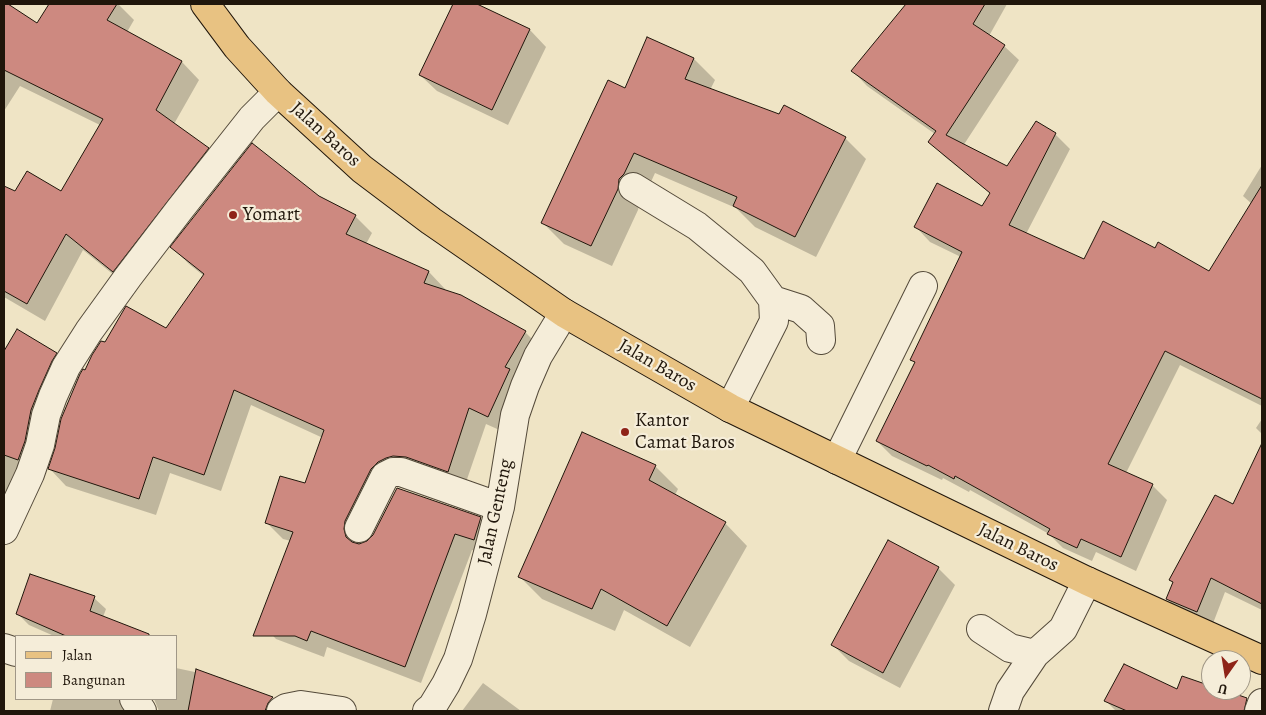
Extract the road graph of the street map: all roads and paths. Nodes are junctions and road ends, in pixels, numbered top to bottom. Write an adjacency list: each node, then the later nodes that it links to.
1 (205, 4): 2 (main road, Jalan Baros)
2 (278, 92): 6 (main road, Jalan Baros); 12 (street)
3 (634, 186): 5 (street)
4 (923, 286): 9 (street)
5 (773, 300): 7 (street); 8 (street)
6 (564, 313): 8 (main road, Jalan Baros); 10 (street, Jalan Genteng)
7 (821, 340)
8 (730, 408): 9 (main road, Jalan Baros)
9 (837, 460): 13 (main road, Jalan Baros)
10 (500, 507): 11 (street); 22 (street, Jalan Genteng)
11 (359, 528)
12 (4, 530)
13 (1087, 581): 15 (street); 16 (main road, Jalan Baros)
14 (981, 630): 15 (street)
15 (1035, 654): 23 (street)
16 (1262, 660)
17 (135, 700): 19 (street)
18 (1262, 703): 24 (street)
19 (142, 711)
20 (282, 711): 21 (street)
21 (342, 711)
22 (427, 711)
23 (1003, 711)
24 (1259, 711)

